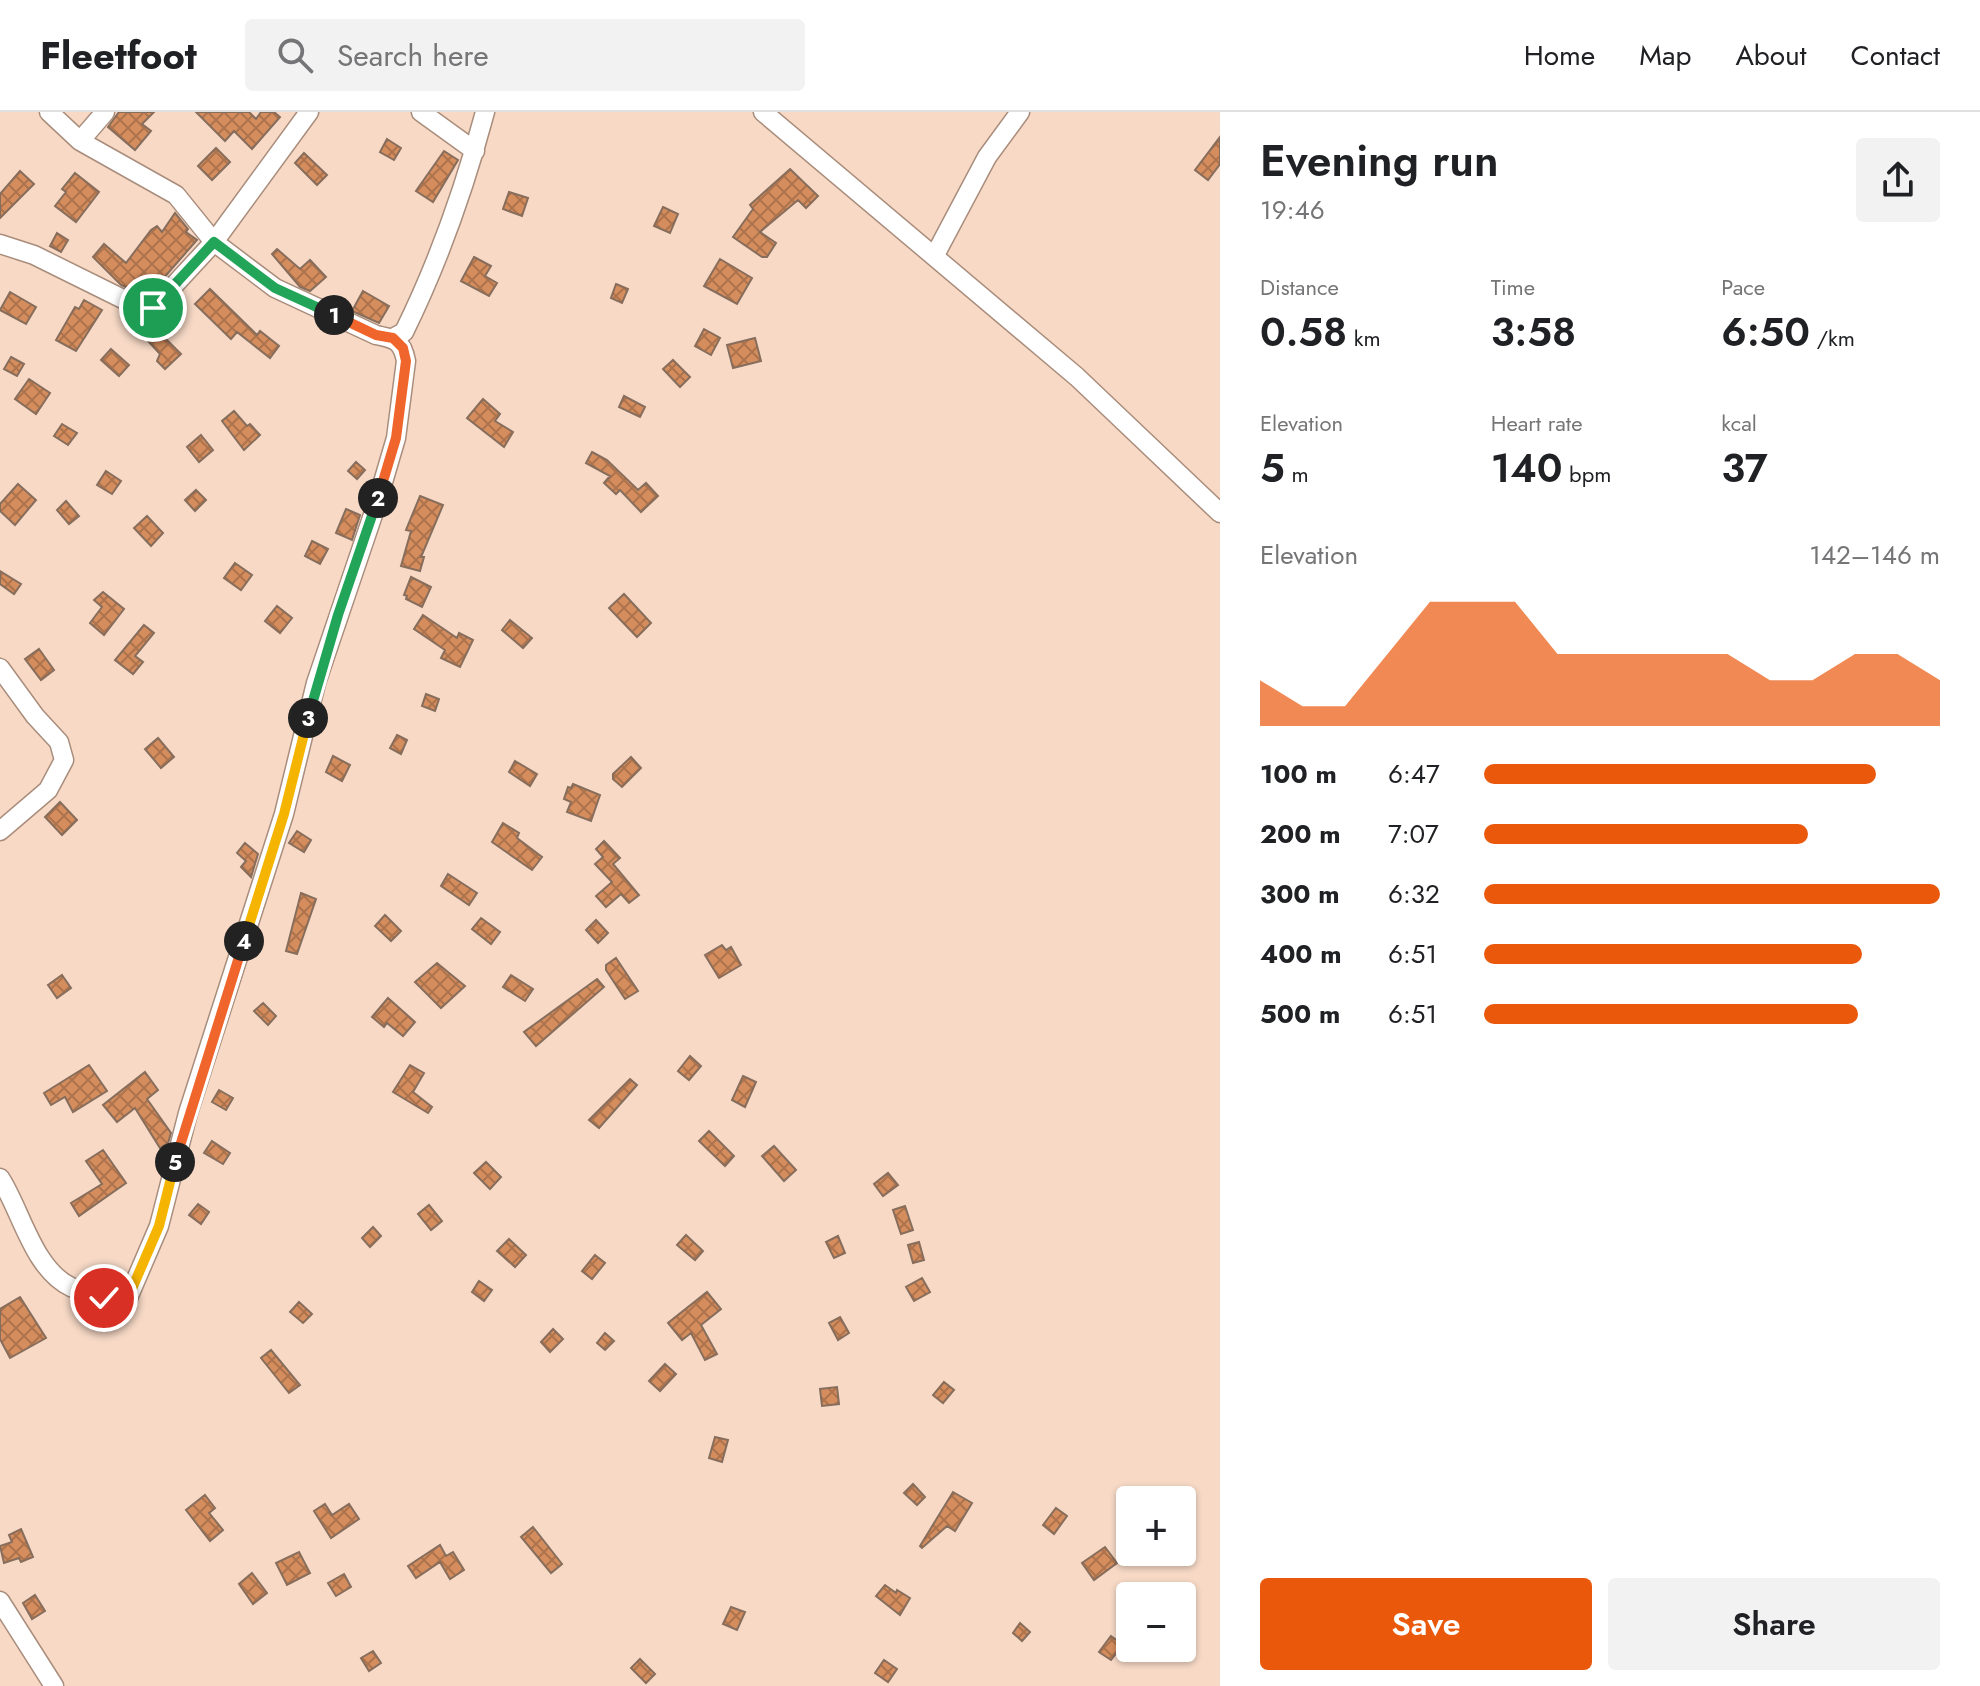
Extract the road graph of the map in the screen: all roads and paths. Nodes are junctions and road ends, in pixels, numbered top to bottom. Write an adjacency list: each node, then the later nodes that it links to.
1 (49, 112): 8 (street)
2 (105, 112): 8 (street)
3 (309, 112): 10 (street)
4 (421, 112): 9 (street)
5 (485, 112): 9 (street)
6 (763, 112): 12 (street)
7 (1020, 112): 12 (street)
8 (80, 141): 10 (street)
9 (475, 151): 13 (street)
10 (214, 242): 11 (street); 13 (street)
11 (0, 244)
12 (935, 255): 14 (street)
13 (393, 338): 17 (street)
14 (1220, 513)
15 (0, 668): 16 (street)
16 (0, 831)
17 (0, 1178)
18 (0, 1601): 19 (street)
19 (54, 1686)

